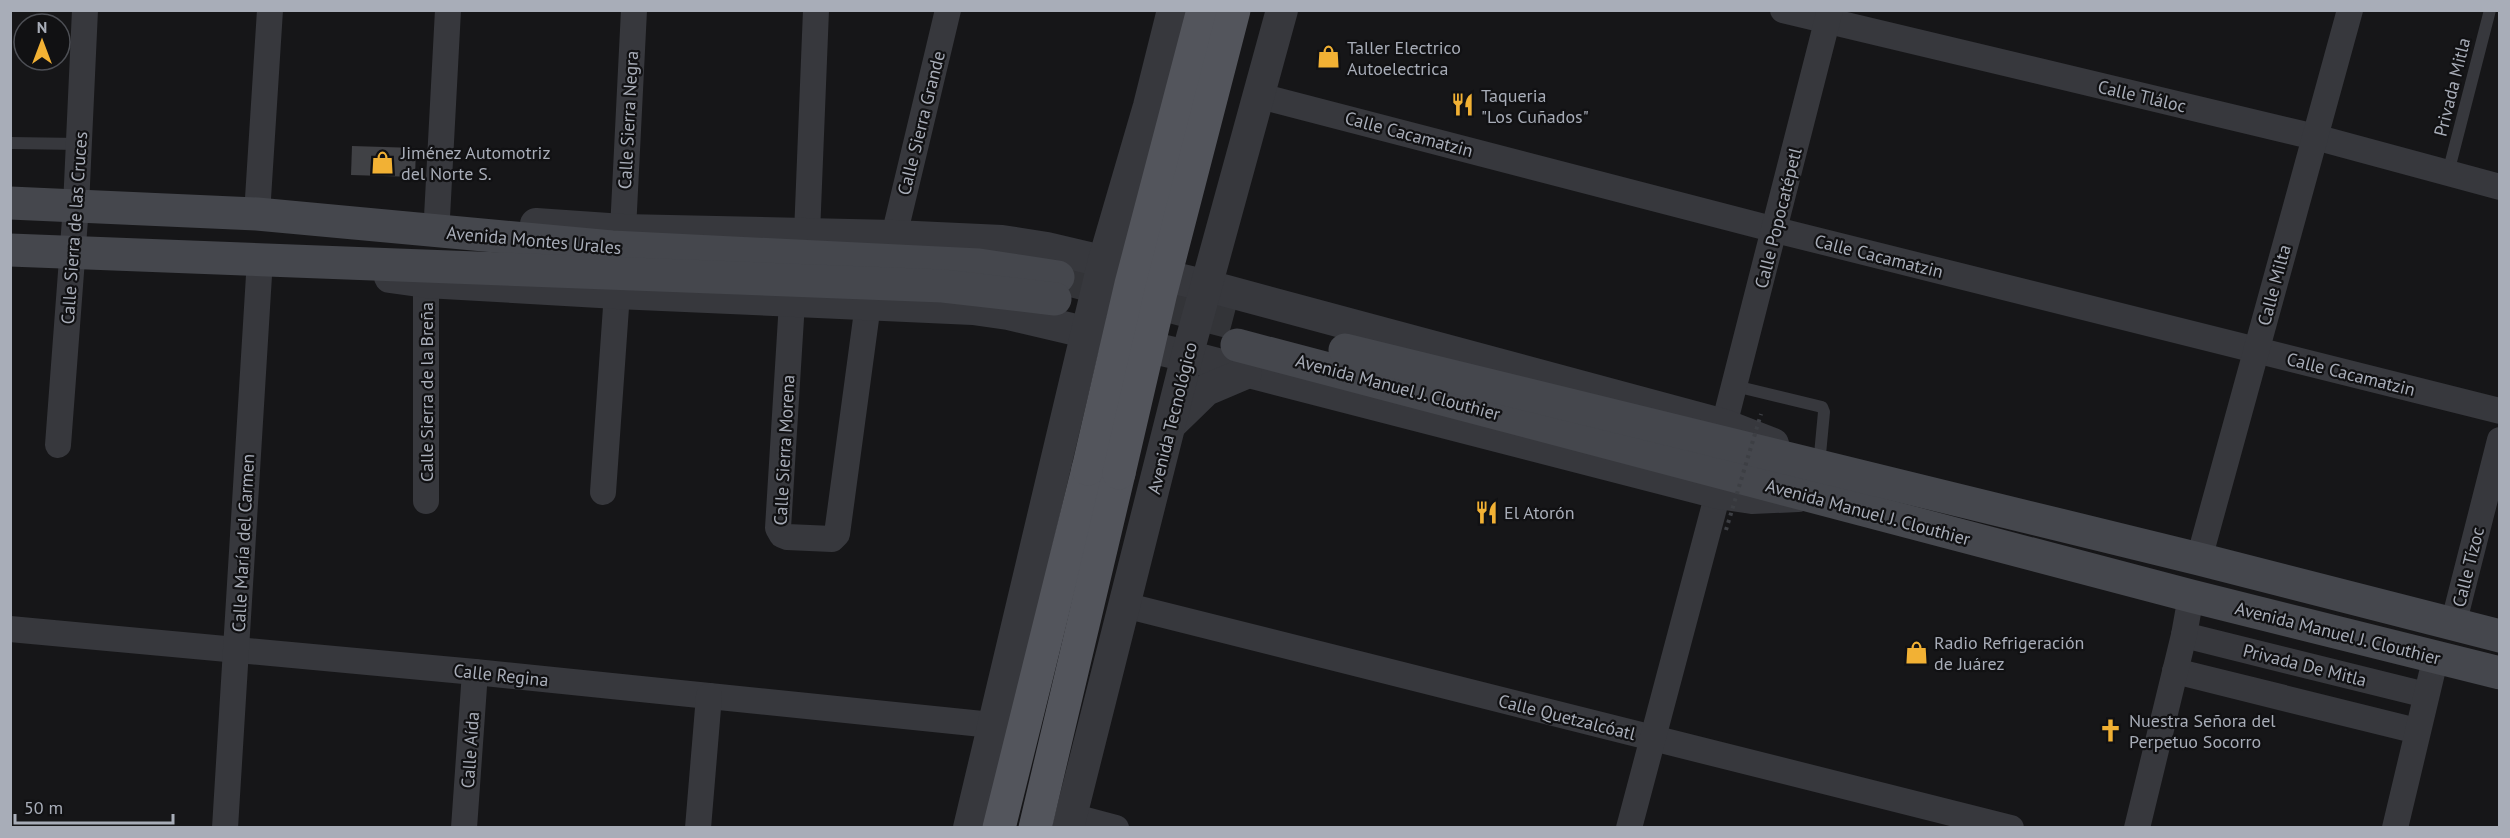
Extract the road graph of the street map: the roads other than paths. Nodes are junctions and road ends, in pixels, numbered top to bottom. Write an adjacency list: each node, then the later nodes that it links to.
1 (86, 10): 18 (street, Calle Sierra de las Cruces)
2 (270, 10): 23 (street)
3 (448, 10): 24 (street)
4 (634, 10): 26 (street, Calle Sierra Negra)
5 (816, 10): 28 (street)
6 (948, 10): 29 (street, Calle Sierra Grande)
7 (1173, 10): 33 (street)
8 (1203, 10): 78 (main road, bridge)
9 (1234, 10): 72 (main road, bridge)
10 (1282, 10): 15 (street, Avenida Tecnológico)
11 (1783, 10): 14 (street, Calle Tláloc)
12 (2350, 10): 16 (street, Calle Milta)
13 (2490, 10): 19 (lane, Privada Mitla)
14 (1829, 16): 16 (street, Calle Tláloc); 27 (street, Calle Popocatépetl)
15 (1260, 96): 27 (street, Calle Cacamatzin); 36 (street, Avenida Tecnológico)
16 (2314, 137): 19 (street, Calle Tláloc); 42 (street, Calle Milta)
17 (10, 143): 18 (lane)
18 (80, 144): 22 (street, Calle Sierra de las Cruces)
19 (2448, 173): 20 (street, Calle Tláloc)
20 (2499, 187)
21 (10, 203): 22 (main road, Avenida Montes Urales)
22 (76, 206): 23 (main road, Avenida Montes Urales); 31 (street, Calle Sierra de las Cruces)
23 (257, 214): 25 (main road, Avenida Montes Urales)
24 (437, 217): 25 (street); 26 (street)
25 (362, 225): 34 (main road, Avenida Montes Urales)
26 (623, 230): 28 (street)
27 (1776, 230): 42 (street, Calle Cacamatzin); 44 (street, Calle Popocatépetl)
28 (807, 234): 29 (street)
29 (894, 236): 33 (street)
30 (10, 250): 31 (main road, Avenida Montes Urales)
31 (73, 253): 32 (main road, Avenida Montes Urales); 49 (street, Calle Sierra de las Cruces)
32 (260, 259): 34 (main road, Avenida Montes Urales); 62 (street, Calle María del Carmen)
33 (1104, 260): 36 (street); 40 (street)
34 (362, 264): 35 (street)
35 (426, 282): 37 (street); 54 (street, Calle Sierra de la Breña)
36 (1208, 286): 43 (street, Avenida Tecnológico); 47 (street)
37 (617, 293): 38 (street); 51 (street)
38 (792, 302): 39 (street); 39 (street, Calle Sierra Morena)
39 (868, 304): 40 (street)
40 (1088, 333): 43 (street); 69 (street)
41 (1243, 348): 43 (street); 46 (street); 50 (main road, Avenida Manuel J. Clouthier); 52 (street); 53 (main road, Avenida Manuel J. Clouthier)
42 (2257, 350): 45 (street, Calle Cacamatzin); 55 (street, Calle Milta)
43 (1187, 356): 46 (street, Avenida Tecnológico)
44 (1735, 386): 47 (street, Calle Popocatépetl); 50 (lane)
45 (2499, 411)
46 (1171, 424): 57 (street, Avenida Tecnológico)
47 (1724, 425): 50 (street)
48 (2499, 440): 58 (street, Calle Tízoc)
49 (58, 445)
50 (1814, 464): 55 (main road, Avenida Manuel J. Clouthier)
51 (603, 492)
52 (1718, 493): 53 (street); 71 (street)
53 (1806, 495): 56 (main road, Avenida Manuel J. Clouthier)
54 (426, 501)
55 (2199, 559): 58 (main road, Avenida Manuel J. Clouthier)
56 (2191, 596): 60 (street); 63 (main road, Avenida Manuel J. Clouthier)
57 (1124, 605): 71 (street, Calle Quetzalcóatl); 73 (street, Avenida Tecnológico)
58 (2453, 625): 61 (main road, Avenida Manuel J. Clouthier)
59 (10, 629): 62 (street, Calle Regina)
60 (2184, 635): 64 (street); 67 (street, Privada De Mitla)
61 (2499, 636)
62 (237, 651): 65 (street, Calle Regina); 74 (street, Calle María del Carmen)
63 (2436, 656): 66 (main road, Avenida Manuel J. Clouthier); 67 (street)
64 (2175, 671): 70 (street, Privada De Mitla); 82 (street)
65 (475, 672): 68 (street, Calle Regina); 75 (street, Calle Aída)
66 (2499, 673)
67 (2426, 695): 70 (street)
68 (709, 696): 69 (street, Calle Regina); 76 (street)
69 (992, 725): 77 (street)
70 (2417, 731): 83 (street)
71 (1652, 739): 80 (street); 81 (street, Calle Quetzalcóatl)
72 (1037, 815)
73 (1069, 822): 79 (street)
74 (225, 828)
75 (464, 828)
76 (698, 828)
77 (969, 828)
78 (999, 828)
79 (1116, 828)
80 (1629, 828)
81 (2011, 828)
82 (2137, 828)
83 (2395, 828)

